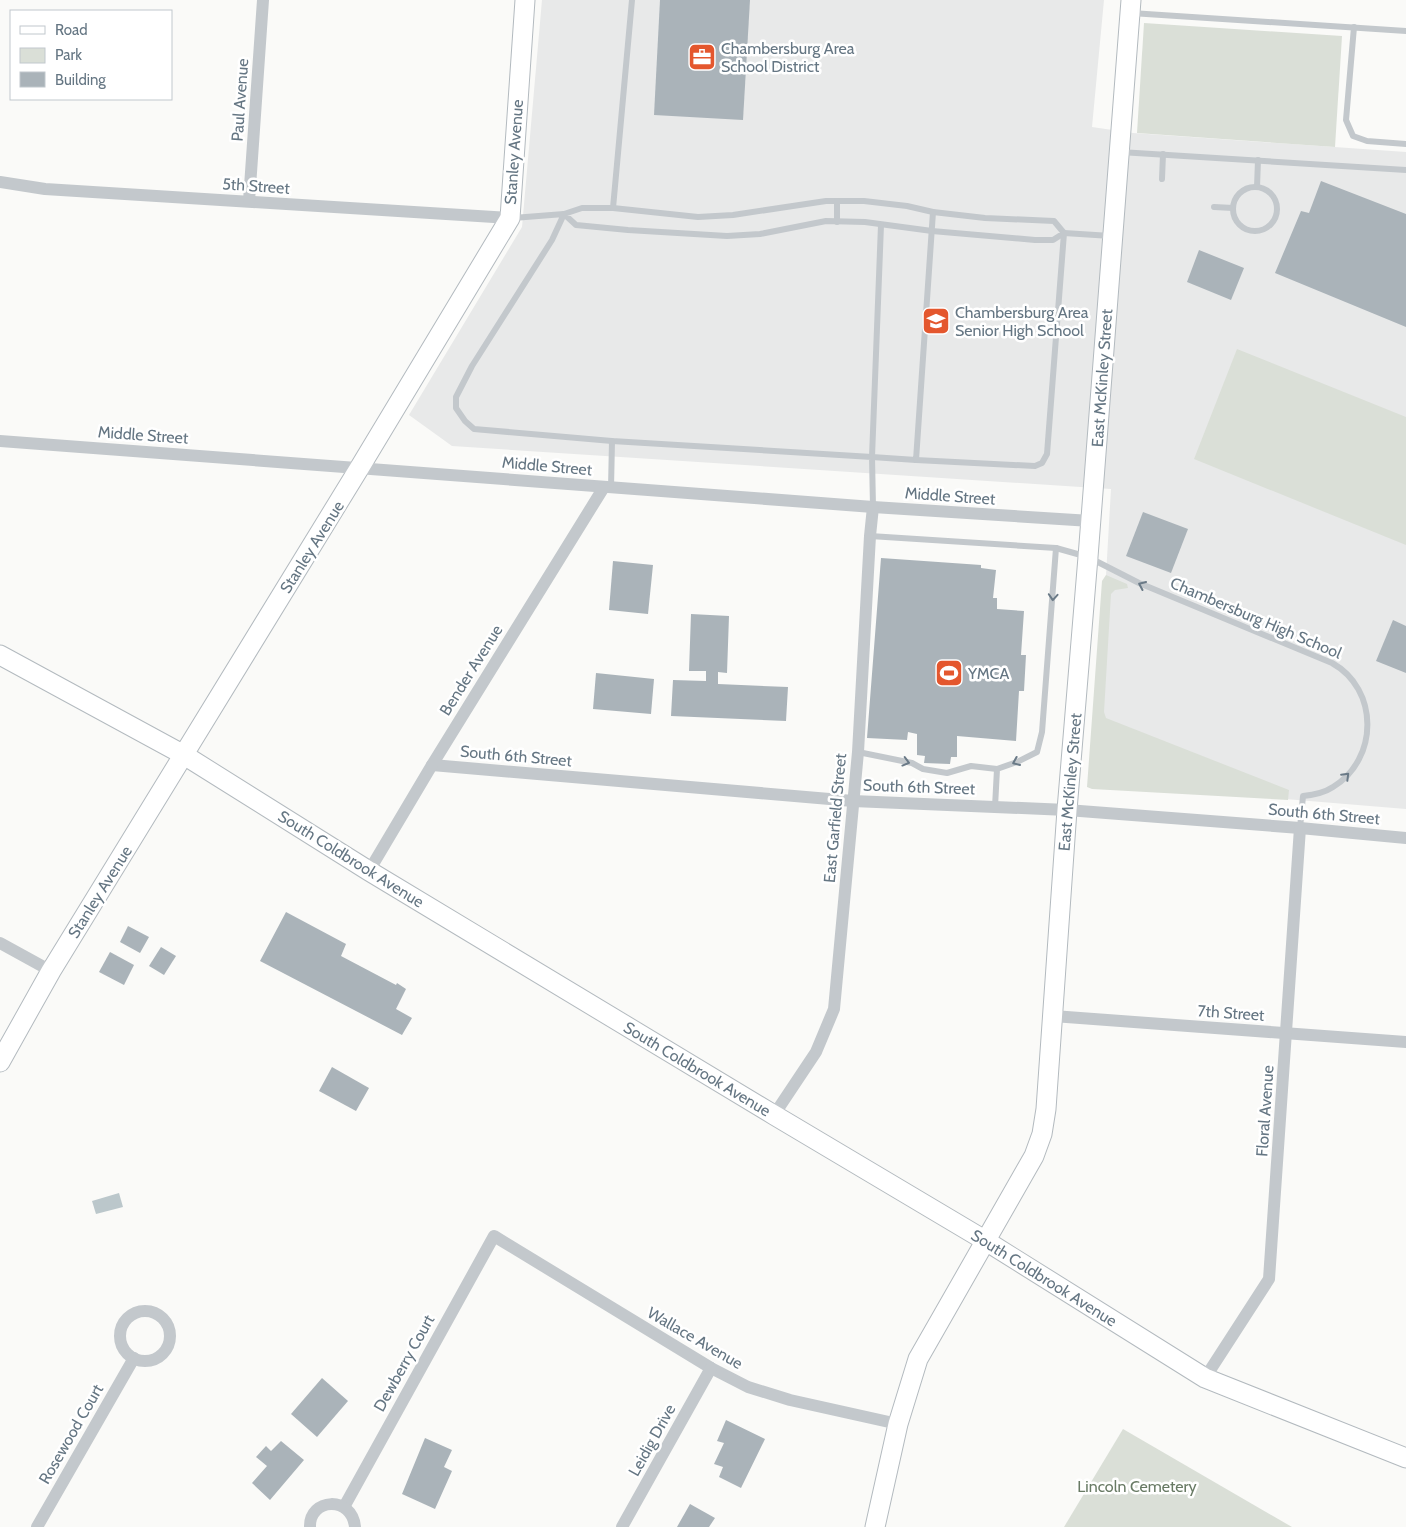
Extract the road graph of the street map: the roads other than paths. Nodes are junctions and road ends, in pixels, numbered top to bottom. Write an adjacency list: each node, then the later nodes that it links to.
1 (263, 0): 15 (street, Paul Avenue)
2 (525, 0): 22 (street, Stanley Avenue)
3 (632, 0): 18 (lane)
4 (1130, 7): 5 (lane); 8 (street, East McKinley Street)
5 (1354, 27): 6 (lane); 7 (lane)
6 (1406, 31)
7 (1406, 144)
8 (1119, 152): 9 (lane); 27 (street, East McKinley Street)
9 (1163, 154): 10 (lane); 12 (lane)
10 (1258, 160): 11 (lane); 14 (lane)
11 (1406, 170)
12 (1162, 179)
13 (0, 182): 15 (street, 5th Street)
14 (1257, 187): 19 (lane); 19 (lane)
15 (249, 201): 22 (street, 5th Street)
16 (837, 201): 18 (lane); 20 (lane); 23 (lane)
17 (1214, 207): 19 (lane)
18 (613, 208): 21 (lane)
19 (1233, 208)
20 (933, 212): 25 (lane); 26 (lane)
21 (564, 214): 22 (lane); 23 (lane); 29 (lane)
22 (510, 218): 32 (street, Stanley Avenue)
23 (837, 222): 24 (lane)
24 (881, 225): 25 (lane); 30 (lane)
25 (932, 231): 26 (lane); 31 (lane)
26 (1064, 233): 27 (lane); 31 (lane)
27 (1112, 236): 35 (street, East McKinley Street)
28 (0, 440): 32 (street, Middle Street)
29 (612, 442): 30 (lane); 33 (lane)
30 (872, 457): 31 (lane); 34 (lane)
31 (916, 460)
32 (360, 467): 33 (street, Middle Street); 41 (street, Stanley Avenue)
33 (607, 487): 34 (street, Middle Street); 42 (street, Bender Avenue)
34 (873, 507): 35 (street, Middle Street); 36 (street, East Garfield Street)
35 (1091, 521): 38 (street, East McKinley Street)
36 (870, 536): 37 (lane, Chambersburg High School); 40 (street, East Garfield Street)
37 (1056, 548): 38 (lane, Chambersburg High School); 43 (lane, one-way to 43)
38 (1088, 558): 46 (street, East McKinley Street); 47 (lane, Chambersburg High School, one-way to 38)
39 (0, 655): 41 (street, South Coldbrook Avenue)
40 (858, 752): 43 (lane, one-way to 43); 44 (street, East Garfield Street)
41 (184, 755): 49 (street, South Coldbrook Avenue); 51 (street, Stanley Avenue)
42 (432, 765): 44 (street, South 6th Street); 49 (street, Bender Avenue)
43 (997, 769): 45 (lane)
44 (853, 801): 45 (street, South 6th Street); 56 (street, East Garfield Street)
45 (995, 807): 46 (street, South 6th Street)
46 (1066, 810): 47 (street, South 6th Street); 52 (street, East McKinley Street)
47 (1300, 828): 48 (street, South 6th Street); 53 (street, Floral Avenue)
48 (1406, 838)
49 (369, 872): 56 (street, South Coldbrook Avenue)
50 (0, 943): 51 (street)
51 (51, 970): 55 (street, Stanley Avenue)
52 (1053, 1016): 53 (street, 7th Street); 58 (street, East McKinley Street)
53 (1286, 1034): 54 (street, 7th Street); 61 (street, Floral Avenue)
54 (1406, 1042)
55 (0, 1062)
56 (774, 1115): 58 (street, South Coldbrook Avenue)
57 (494, 1236): 60 (street, Wallace Avenue); 64 (street, Dewberry Court)
58 (986, 1241): 61 (street, South Coldbrook Avenue); 62 (street, East McKinley Street)
59 (134, 1358): 65 (street, Rosewood Court)
60 (711, 1368): 62 (street, Wallace Avenue); 68 (street, Leidig Drive)
61 (1205, 1378): 63 (street, South Coldbrook Avenue)
62 (898, 1424): 69 (street, East McKinley Street)
63 (1406, 1458)
64 (344, 1507): 66 (street); 67 (street)
65 (36, 1527)
66 (310, 1527)
67 (355, 1527)
68 (622, 1527)
69 (875, 1527)

